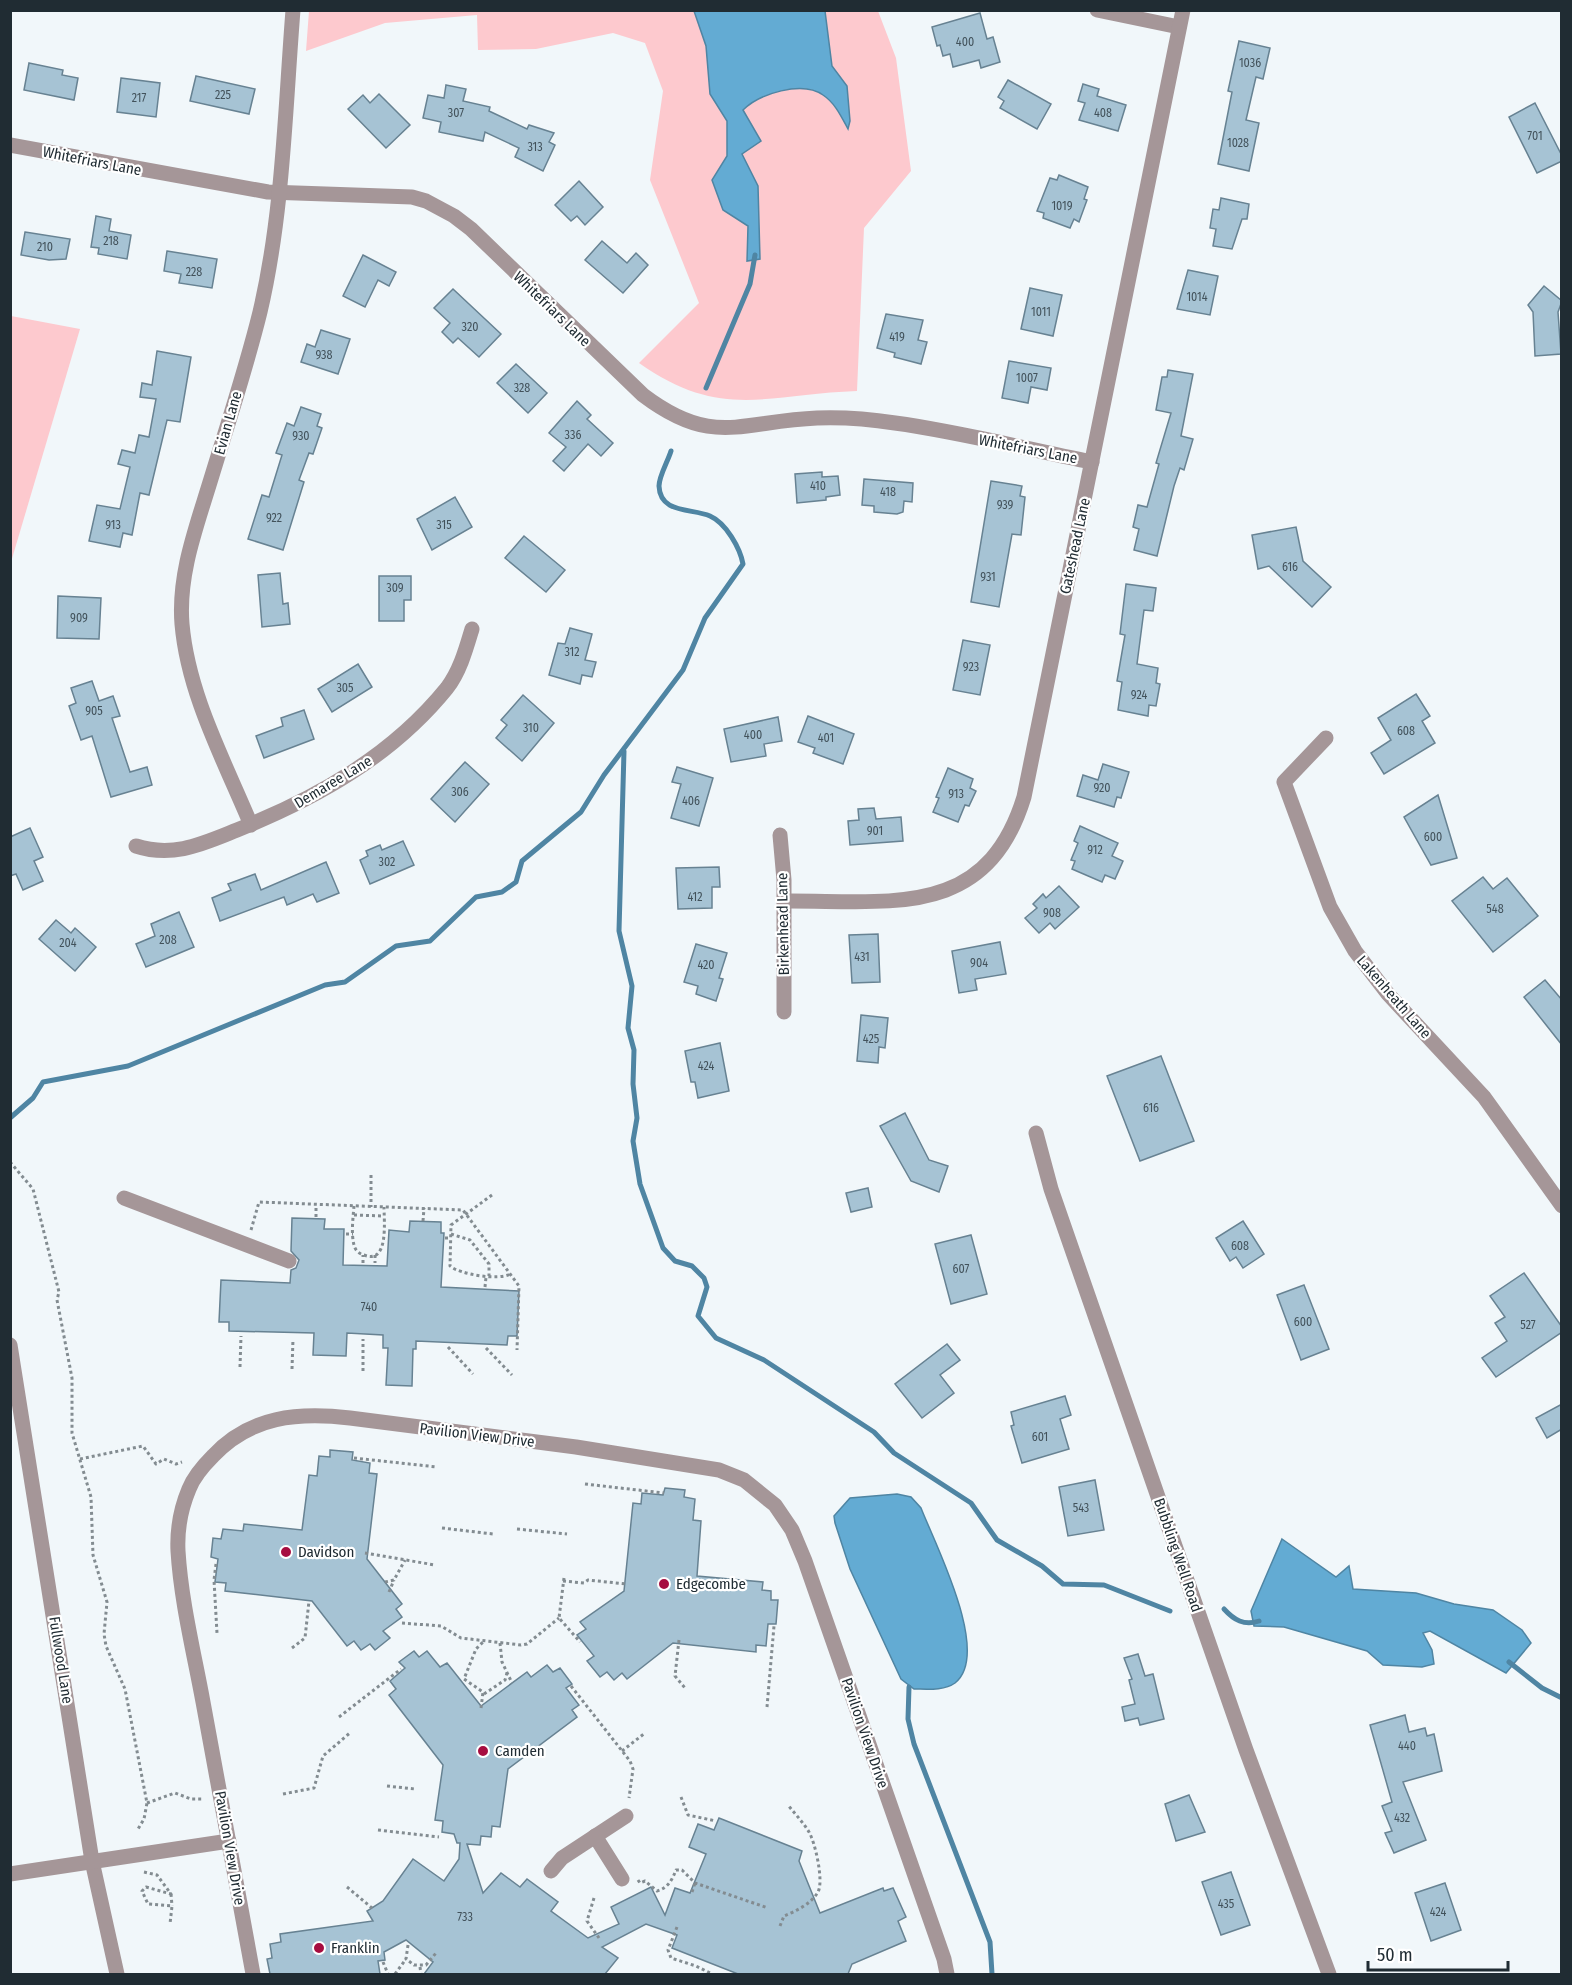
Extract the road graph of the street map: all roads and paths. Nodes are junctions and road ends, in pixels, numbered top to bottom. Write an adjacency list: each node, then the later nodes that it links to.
1 (293, 10): 6 (street, Evian Lane)
2 (1097, 10): 4 (street)
3 (1183, 10): 4 (street, Gateshead Lane)
4 (1179, 27): 7 (street, Gateshead Lane)
5 (10, 145): 6 (street, Whitefriars Lane)
6 (278, 192): 7 (street, Whitefriars Lane); 10 (street, Evian Lane)
7 (1092, 462): 13 (street, Gateshead Lane)
8 (472, 629): 10 (street, Demaree Lane)
9 (1326, 738): 22 (street, Lakenheath Lane)
10 (250, 825): 12 (street, Demaree Lane)
11 (780, 835): 13 (street, Birkenhead Lane)
12 (136, 846)
13 (784, 901): 14 (street, Birkenhead Lane)
14 (784, 1012)
15 (1036, 1132): 141 (street, Bubbling Well Road)
16 (10, 1162): 57 (path)
17 (371, 1175): 23 (path)
18 (492, 1195): 26 (path)
19 (124, 1198): 35 (street)
20 (316, 1205): 21 (path); 29 (path); 35 (path)
21 (354, 1206): 23 (path); 27 (path)
22 (1562, 1206)
23 (371, 1207): 24 (path)
24 (384, 1207): 25 (path); 28 (path)
25 (424, 1208): 26 (path); 30 (path)
26 (466, 1214): 33 (path); 41 (path)
27 (354, 1215): 28 (path); 32 (path)
28 (384, 1216): 37 (path)
29 (316, 1218)
30 (423, 1221)
31 (346, 1234): 32 (path)
32 (353, 1234): 36 (path)
33 (451, 1236): 34 (path); 42 (path); 42 (path)
34 (445, 1238)
35 (247, 1244): 38 (street)
36 (363, 1255): 37 (path); 39 (path)
37 (375, 1255): 40 (path)
38 (289, 1261)
39 (363, 1263)
40 (375, 1263)
41 (510, 1274): 42 (path); 50 (path)
42 (488, 1277): 43 (path)
43 (485, 1287)
44 (241, 1336): 51 (path)
45 (293, 1338): 52 (path)
46 (363, 1340): 53 (path)
47 (10, 1345): 111 (street, Fullwood Lane)
48 (448, 1347): 54 (path)
49 (486, 1348): 55 (path)
50 (517, 1350)
51 (240, 1367)
52 (292, 1369)
53 (363, 1371)
54 (473, 1374)
55 (512, 1376)
56 (354, 1458): 59 (path)
57 (80, 1459): 58 (path); 102 (path)
58 (182, 1462)
59 (437, 1467)
60 (585, 1484): 61 (path)
61 (664, 1493)
62 (442, 1528): 64 (path)
63 (517, 1529): 65 (path)
64 (494, 1534)
65 (567, 1534)
66 (365, 1553): 67 (path)
67 (405, 1560): 69 (path); 70 (path)
68 (216, 1564): 78 (path)
69 (435, 1565)
70 (394, 1580): 71 (path); 73 (path)
71 (385, 1582)
72 (626, 1584): 75 (path)
73 (389, 1592)
74 (309, 1601): 83 (path)
75 (559, 1618): 81 (path); 82 (path)
76 (402, 1623): 80 (path)
77 (774, 1626): 90 (path)
78 (217, 1633)
79 (679, 1640): 88 (path)
80 (484, 1641): 82 (path); 89 (path)
81 (579, 1642)
82 (500, 1643): 85 (path)
83 (292, 1648)
84 (401, 1669): 92 (path)
85 (507, 1672): 86 (path); 89 (path)
86 (512, 1683)
87 (571, 1686): 95 (path)
88 (685, 1688)
89 (484, 1694): 91 (path)
90 (767, 1707)
91 (481, 1708)
92 (339, 1717)
93 (351, 1732): 98 (path)
94 (645, 1733): 95 (path)
95 (622, 1751): 101 (path)
96 (387, 1786): 97 (path)
97 (415, 1790)
98 (283, 1794)
99 (220, 1797): 102 (path); 110 (street, Pavilion View Drive); 140 (street, Pavilion View Drive)
100 (681, 1797): 105 (path)
101 (629, 1798)
102 (147, 1803): 106 (path)
103 (788, 1805): 126 (path)
104 (626, 1816): 108 (street)
105 (716, 1821)
106 (138, 1829)
107 (378, 1830): 109 (path)
108 (595, 1836): 112 (street); 115 (street)
109 (439, 1837)
110 (229, 1841): 111 (street); 135 (street, Pavilion View Drive)
111 (92, 1861): 114 (street); 134 (street, Fullwood Lane)
112 (551, 1871)
113 (144, 1872): 120 (path)
114 (10, 1874)
115 (622, 1879)
116 (638, 1880): 117 (path)
117 (695, 1883): 119 (path); 124 (path)
118 (347, 1887): 123 (path)
119 (692, 1892)
120 (171, 1894): 122 (path); 122 (path)
121 (594, 1898): 128 (path)
122 (172, 1906): 125 (path)
123 (372, 1908)
124 (768, 1908)
125 (171, 1924)
126 (780, 1926)
127 (677, 1928): 139 (path)
128 (599, 1938)
129 (408, 1945): 131 (path)
130 (436, 1953): 133 (path)
131 (406, 1959): 133 (path); 137 (path)
132 (383, 1962): 136 (path)
133 (420, 1966): 138 (path)
134 (117, 1974)
135 (253, 1974)
136 (388, 1974)
137 (397, 1974)
138 (421, 1974)
139 (712, 1974)
140 (947, 1974)
141 (1329, 1974)

